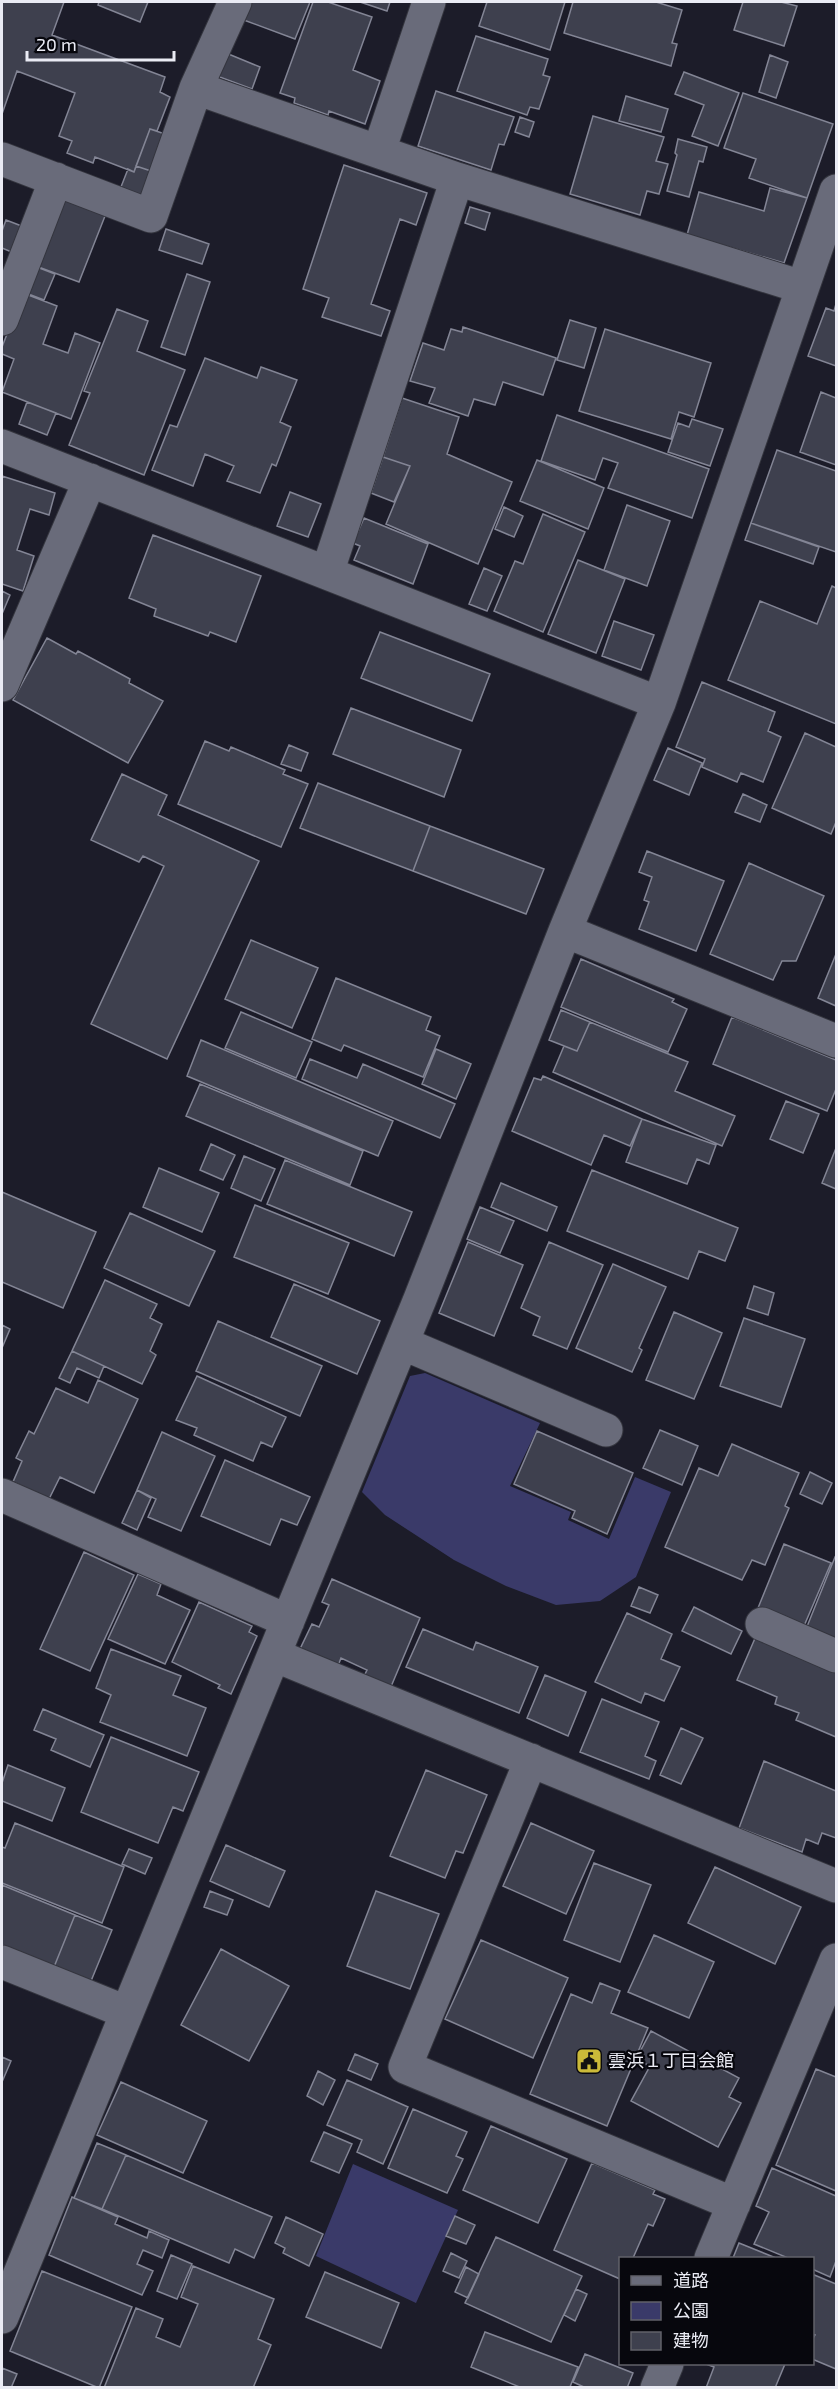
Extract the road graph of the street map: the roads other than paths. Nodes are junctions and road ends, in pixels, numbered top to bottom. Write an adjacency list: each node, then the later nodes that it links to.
1 (235, 2): 3 (street)
2 (429, 2): 4 (street)
3 (196, 88): 4 (street); 6 (street)
4 (379, 151): 7 (street)
5 (2, 159): 6 (street)
6 (56, 179): 10 (street)
7 (457, 179): 9 (street); 13 (street)
8 (837, 191): 9 (street)
9 (802, 287): 15 (street)
10 (2, 319)
11 (2, 446): 12 (street)
12 (90, 480): 13 (street); 14 (street)
13 (327, 573): 15 (street)
14 (2, 685)
15 (659, 703): 16 (street)
16 (565, 931): 17 (street); 18 (street)
17 (837, 1041)
18 (402, 1343): 19 (street); 21 (street)
19 (606, 1430)
20 (2, 1495): 21 (street)
21 (288, 1621): 23 (street)
22 (762, 1624): 24 (street)
23 (274, 1655): 25 (street); 29 (street)
24 (837, 1656)
25 (531, 1760): 26 (street); 30 (street)
26 (837, 1886)
27 (837, 1960): 30 (street)
28 (2, 1962): 29 (street)
29 (126, 2013): 32 (street)
30 (734, 2204): 31 (street)
31 (712, 2257)
32 (2, 2318)
33 (667, 2365): 34 (street)
34 (657, 2388)

